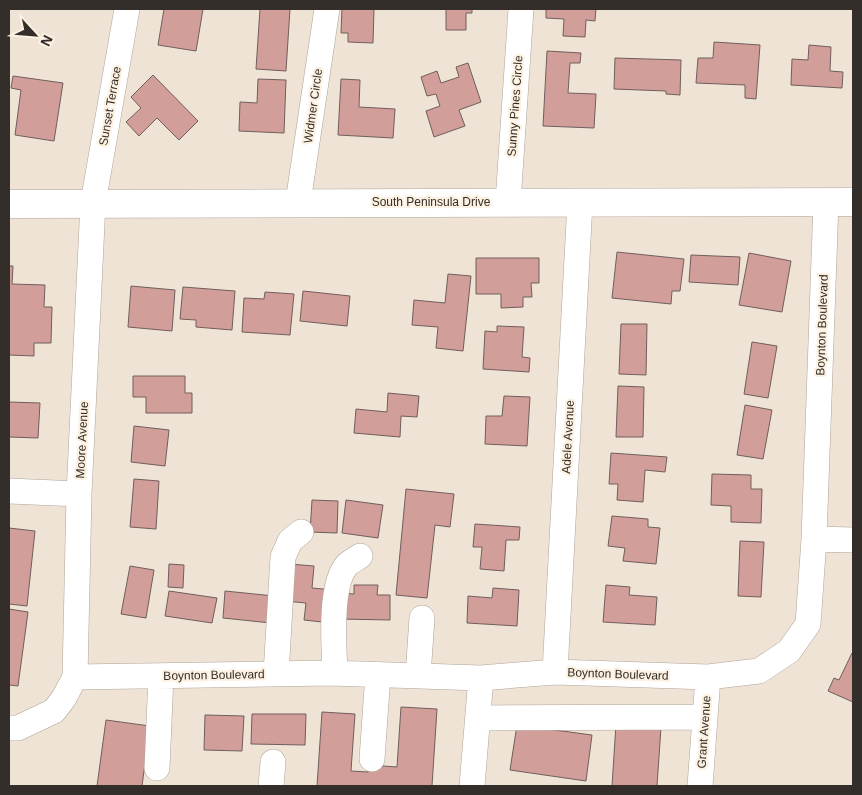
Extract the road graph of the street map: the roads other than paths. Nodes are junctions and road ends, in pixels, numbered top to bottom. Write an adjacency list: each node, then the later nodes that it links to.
1 (126, 9): 9 (street, Sunset Terrace)
2 (327, 9): 4 (street, Widmer Circle)
3 (522, 9): 5 (street, Sunny Pines Circle)
4 (298, 202): 5 (main road, South Peninsula Drive); 9 (main road, South Peninsula Drive)
5 (508, 202): 6 (main road, South Peninsula Drive)
6 (580, 202): 7 (main road, South Peninsula Drive); 18 (street, Adele Avenue)
7 (826, 202): 8 (main road, South Peninsula Drive); 14 (street, Boynton Boulevard)
8 (853, 202)
9 (93, 203): 10 (main road, South Peninsula Drive); 12 (street, Moore Avenue)
10 (9, 204)
11 (9, 490): 12 (street)
12 (79, 494): 24 (street, Moore Avenue)
13 (301, 532): 20 (street)
14 (814, 539): 15 (street); 25 (street, Boynton Boulevard)
15 (853, 540)
16 (360, 556): 19 (street)
17 (422, 618): 23 (street)
18 (555, 672): 25 (street, Boynton Boulevard); 26 (street, Boynton Boulevard)
19 (335, 673): 20 (street, Boynton Boulevard); 21 (street, Boynton Boulevard)
20 (276, 674): 22 (street, Boynton Boulevard)
21 (378, 674): 23 (street, Boynton Boulevard); 30 (street)
22 (161, 676): 24 (street, Boynton Boulevard); 31 (street)
23 (418, 676): 26 (street, Boynton Boulevard)
24 (75, 677): 29 (street)
25 (708, 677): 27 (street, Grant Avenue)
26 (481, 678): 28 (street)
27 (705, 717): 28 (street); 33 (street, Grant Avenue)
28 (478, 718): 32 (street)
29 (9, 728)
30 (372, 759)
31 (157, 768)
32 (472, 786)
33 (700, 786)

